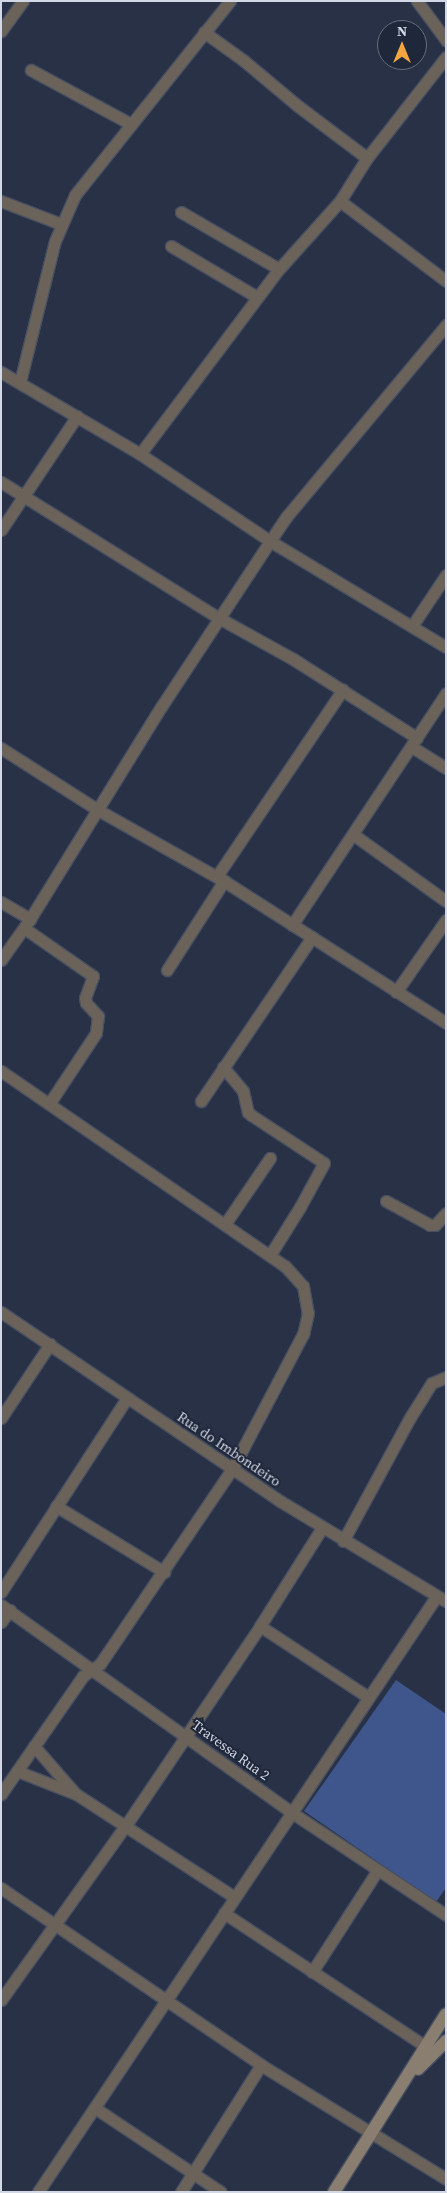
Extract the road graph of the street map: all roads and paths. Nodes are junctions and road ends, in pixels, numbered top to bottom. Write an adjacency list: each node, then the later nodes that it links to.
1 (23, 1): 4 (street)
2 (230, 1): 5 (street)
3 (417, 1): 6 (street)
4 (1, 31)
5 (204, 32): 9 (street); 10 (street)
6 (446, 40)
7 (446, 57): 10 (street)
8 (31, 70): 9 (street)
9 (131, 124): 14 (street)
10 (367, 158): 12 (street)
11 (1, 201): 14 (street)
12 (340, 201): 16 (street); 17 (street)
13 (181, 212): 16 (street)
14 (61, 224): 21 (street)
15 (171, 246): 18 (street)
16 (278, 269): 18 (street)
17 (446, 281)
18 (257, 297): 23 (street)
19 (446, 325): 27 (street)
20 (1, 372): 21 (street)
21 (20, 382): 22 (street)
22 (77, 416): 23 (street); 25 (street)
23 (140, 454): 27 (street)
24 (1, 482): 25 (street)
25 (22, 496): 26 (street); 29 (street)
26 (1, 530)
27 (270, 541): 29 (street); 30 (street)
28 (446, 575): 30 (street)
29 (219, 618): 32 (street); 37 (street)
30 (412, 626): 31 (street)
31 (446, 647)
32 (342, 690): 34 (street); 39 (street)
33 (446, 693): 34 (street)
34 (414, 742): 36 (street); 38 (street)
35 (1, 749): 37 (street)
36 (446, 768)
37 (98, 810): 39 (street); 43 (street)
38 (354, 836): 40 (street); 44 (street)
39 (220, 878): 44 (street); 47 (street)
40 (446, 901)
41 (1, 902): 43 (street)
42 (446, 920): 48 (street)
43 (27, 923): 46 (street); 53 (street)
44 (292, 925): 45 (street)
45 (312, 937): 48 (street); 50 (street)
46 (1, 960)
47 (167, 970)
48 (396, 992): 49 (street)
49 (446, 1023)
50 (223, 1067): 52 (street); 58 (street)
51 (1, 1071): 53 (street)
52 (201, 1102)
53 (49, 1104): 57 (street)
54 (270, 1158): 57 (street)
55 (386, 1201): 56 (street)
56 (446, 1213)
57 (225, 1224): 58 (street)
58 (270, 1255): 64 (street)
59 (1, 1312): 60 (street, Rua do Imbondeiro)
60 (50, 1344): 62 (street, Rua do Imbondeiro); 63 (street)
61 (446, 1377): 67 (street)
62 (126, 1398): 64 (street, Rua do Imbondeiro); 65 (street)
63 (1, 1418)
64 (232, 1469): 66 (street, Rua do Imbondeiro); 68 (street)
65 (56, 1506): 68 (street); 69 (street)
66 (322, 1528): 67 (street, Rua do Imbondeiro); 73 (street)
67 (343, 1541): 70 (street, Rua do Imbondeiro)
68 (164, 1572): 74 (street)
69 (1, 1592)
70 (441, 1599): 75 (street)
71 (6, 1607): 72 (street); 74 (street, Travessa Rua 2)
72 (1, 1622)
73 (260, 1626): 75 (street); 76 (street)
74 (91, 1670): 76 (street, Travessa Rua 2); 77 (street)
75 (368, 1697): 81 (street)
76 (185, 1736): 81 (street, Travessa Rua 2); 82 (street)
77 (34, 1746): 78 (street); 80 (street)
78 (17, 1771): 79 (street); 80 (street)
79 (1, 1794)
80 (76, 1794): 82 (street)
81 (291, 1812): 83 (street, Travessa Rua 2); 85 (street)
82 (126, 1825): 85 (street); 88 (street)
83 (377, 1871): 87 (street, Travessa Rua 2); 89 (street)
84 (1, 1888): 88 (street)
85 (234, 1897): 86 (street)
86 (224, 1913): 89 (street); 91 (street)
87 (446, 1915)
88 (55, 1925): 90 (street); 91 (street)
89 (312, 1972): 94 (street)
90 (1, 2000)
91 (164, 2001): 95 (street); 97 (street)
92 (446, 2014): 94 (main road)
93 (446, 2041): 96 (main road)
94 (425, 2046): 96 (main road)
95 (261, 2065): 98 (street); 99 (street)
96 (403, 2083): 98 (main road)
97 (95, 2108): 99 (street); 101 (street)
98 (371, 2135): 100 (street); 104 (main road)
99 (193, 2173): 102 (street); 103 (street)
100 (446, 2179)
101 (38, 2192)
102 (181, 2192)
103 (221, 2192)
104 (334, 2192)

